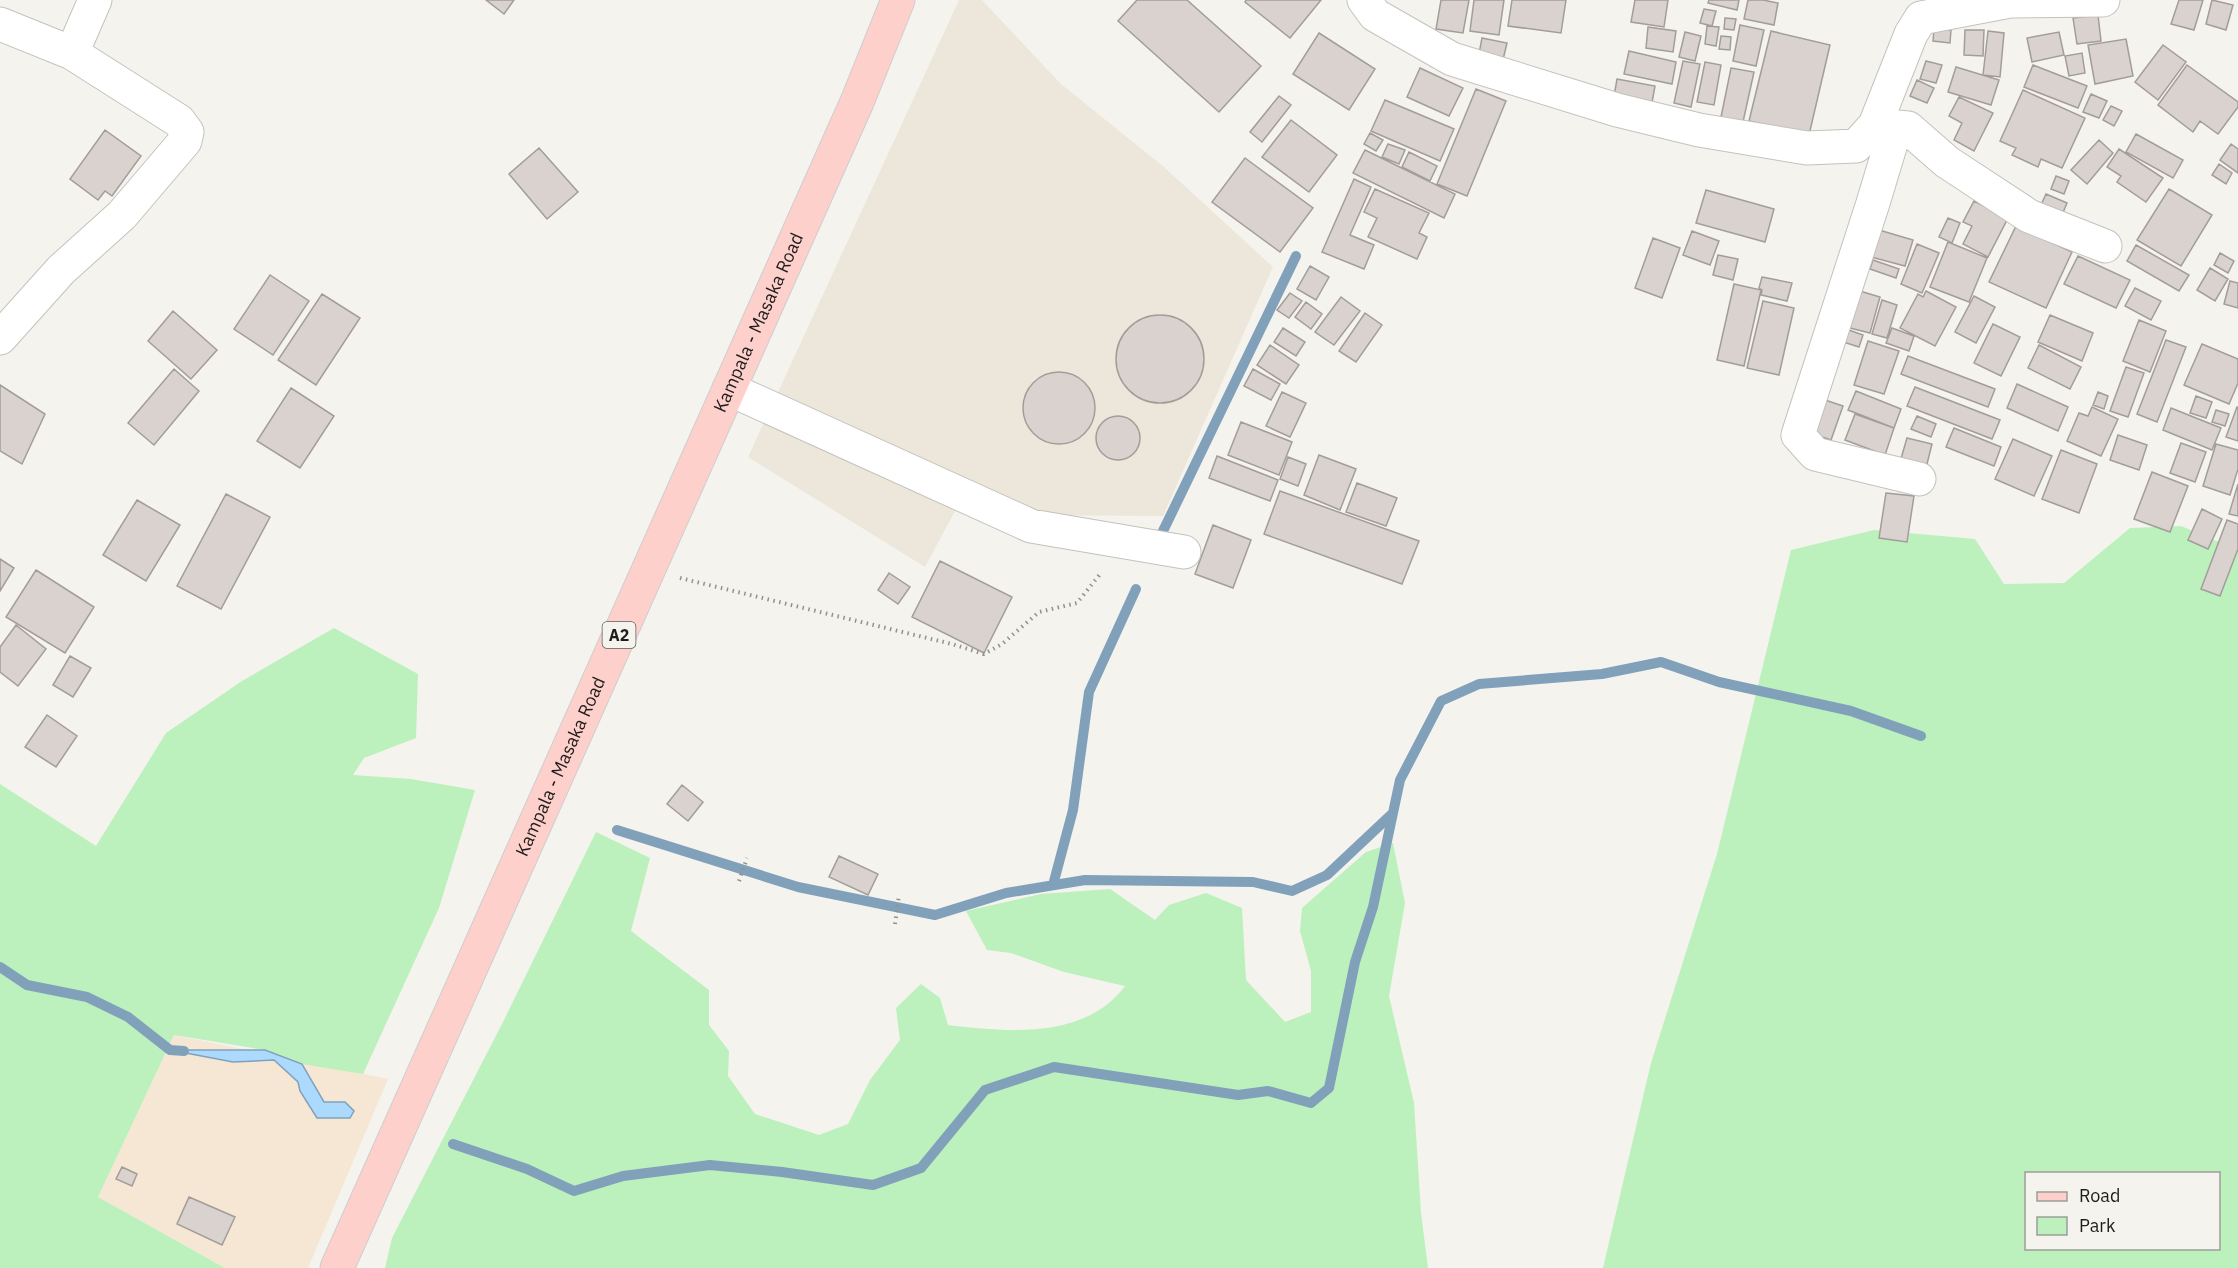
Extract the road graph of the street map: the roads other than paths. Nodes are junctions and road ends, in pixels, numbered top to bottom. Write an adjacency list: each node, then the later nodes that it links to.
1 (95, 0): 6 (street)
2 (1364, 0): 7 (street)
3 (2103, 0): 7 (street)
4 (890, 1): 10 (main road, Kampala - Masaka Road / A2)
5 (0, 24): 6 (street)
6 (72, 52): 9 (street)
7 (1885, 126): 8 (street); 11 (street)
8 (2105, 246)
9 (0, 338)
10 (729, 389): 12 (street); 13 (main road, Kampala - Masaka Road / A2)
11 (1919, 479)
12 (1184, 552)
13 (337, 1268)

